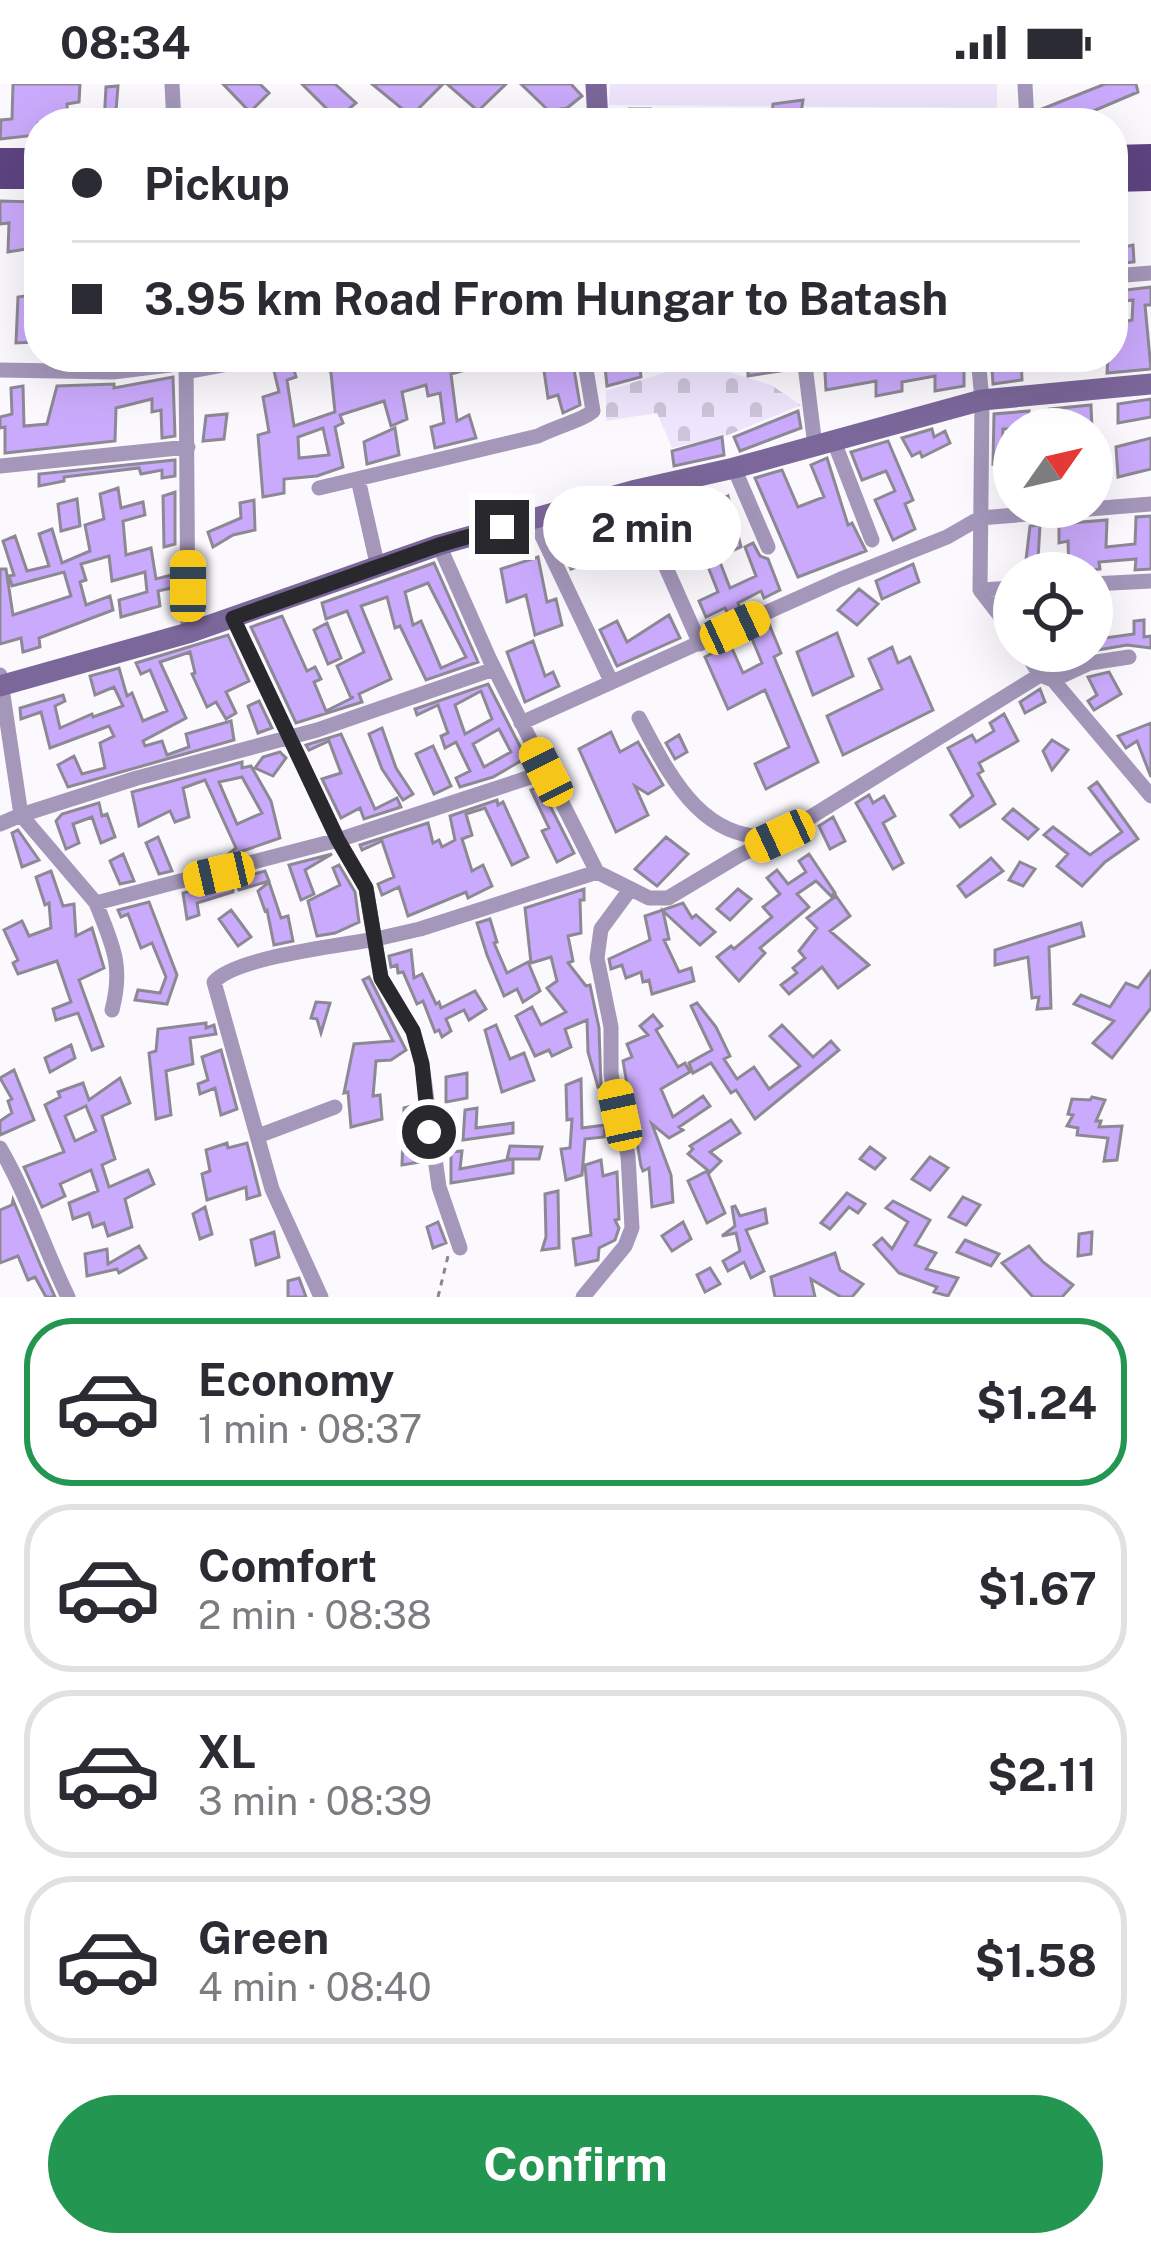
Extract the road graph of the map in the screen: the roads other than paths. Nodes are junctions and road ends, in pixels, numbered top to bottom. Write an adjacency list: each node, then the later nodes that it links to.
1 (186, 372): 8 (street)
2 (586, 372): 11 (street)
3 (808, 372): 7 (street)
4 (979, 372): 6 (street)
5 (1151, 384): 6 (street)
6 (982, 400): 7 (street); 15 (street)
7 (824, 442): 10 (street); 17 (street)
8 (188, 447): 9 (street); 27 (street)
9 (0, 466)
10 (734, 468): 13 (street); 19 (street)
11 (358, 479): 12 (street); 20 (street)
12 (319, 488)
13 (632, 491): 16 (street); 28 (street)
14 (1151, 505): 15 (street)
15 (980, 518): 24 (street); 28 (street)
16 (534, 519): 18 (street); 33 (street)
17 (872, 540)
18 (439, 545): 20 (street); 30 (street)
19 (768, 547)
20 (378, 568): 26 (street)
21 (1151, 581): 22 (street)
22 (1113, 583)
23 (993, 589): 24 (street)
24 (980, 590): 25 (street)
25 (993, 607)
26 (233, 618): 27 (street); 37 (street)
27 (188, 633): 34 (street)
28 (700, 644): 33 (street)
29 (1129, 657): 32 (street)
30 (494, 669): 36 (street); 37 (street)
31 (1041, 672): 32 (street)
32 (1046, 678): 39 (street); 42 (street)
33 (611, 681): 36 (street)
34 (1, 682): 40 (street)
35 (639, 718): 42 (street)
36 (521, 723): 38 (street)
37 (289, 739): 40 (street); 43 (street)
38 (546, 772): 43 (street); 44 (street)
39 (1151, 796)
40 (21, 815): 41 (street); 46 (street)
41 (0, 824)
42 (780, 836): 45 (street)
43 (338, 840): 46 (street); 47 (street)
44 (597, 872): 45 (street); 47 (street)
45 (629, 891): 55 (street)
46 (96, 903): 48 (street)
47 (373, 939): 50 (street); 52 (street)
48 (112, 1010)
49 (335, 1107): 50 (street)
50 (258, 1136): 54 (street)
51 (0, 1148): 53 (street)
52 (458, 1244)
53 (68, 1297)
54 (321, 1297)
55 (583, 1297)

